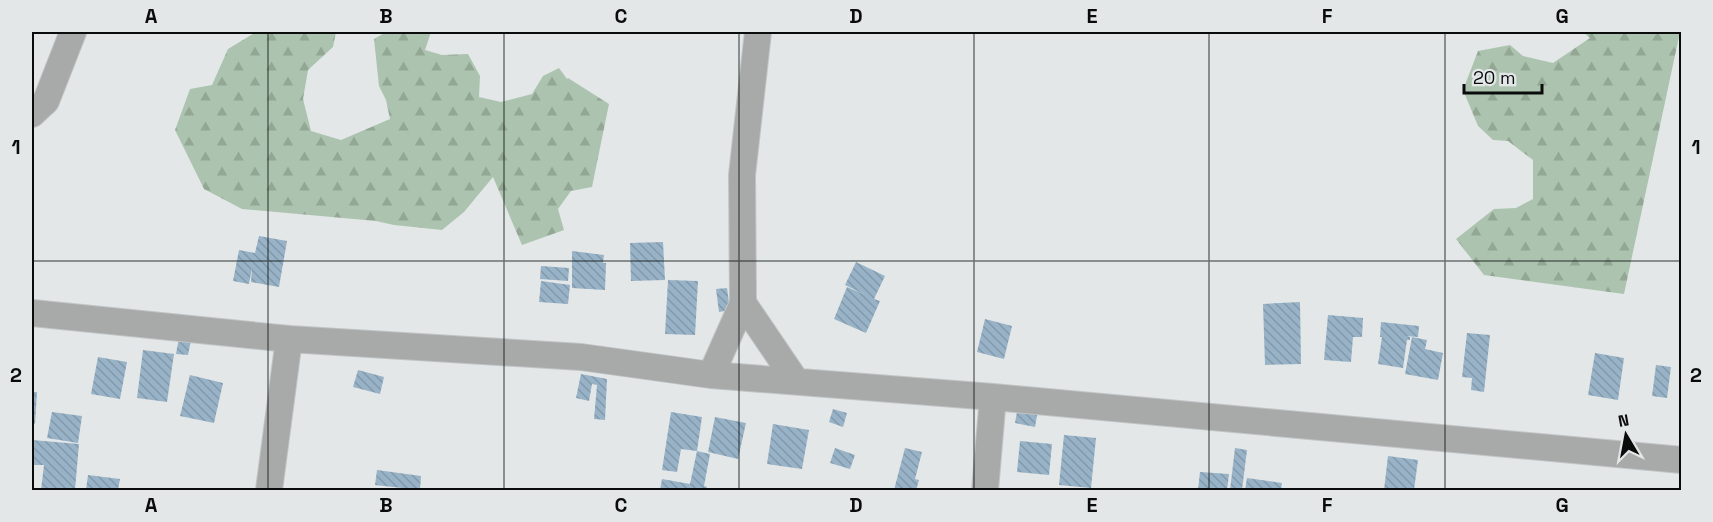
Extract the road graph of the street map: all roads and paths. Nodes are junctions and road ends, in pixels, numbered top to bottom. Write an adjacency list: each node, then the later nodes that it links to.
1 (73, 32): 3 (street)
2 (758, 32): 4 (street)
3 (32, 114)
4 (743, 303): 7 (street); 8 (street)
5 (32, 313): 6 (street)
6 (289, 339): 7 (street); 11 (street)
7 (711, 375): 8 (street)
8 (796, 381): 9 (street)
9 (993, 397): 10 (street); 12 (street)
10 (1682, 460)
11 (269, 490)
12 (985, 490)

